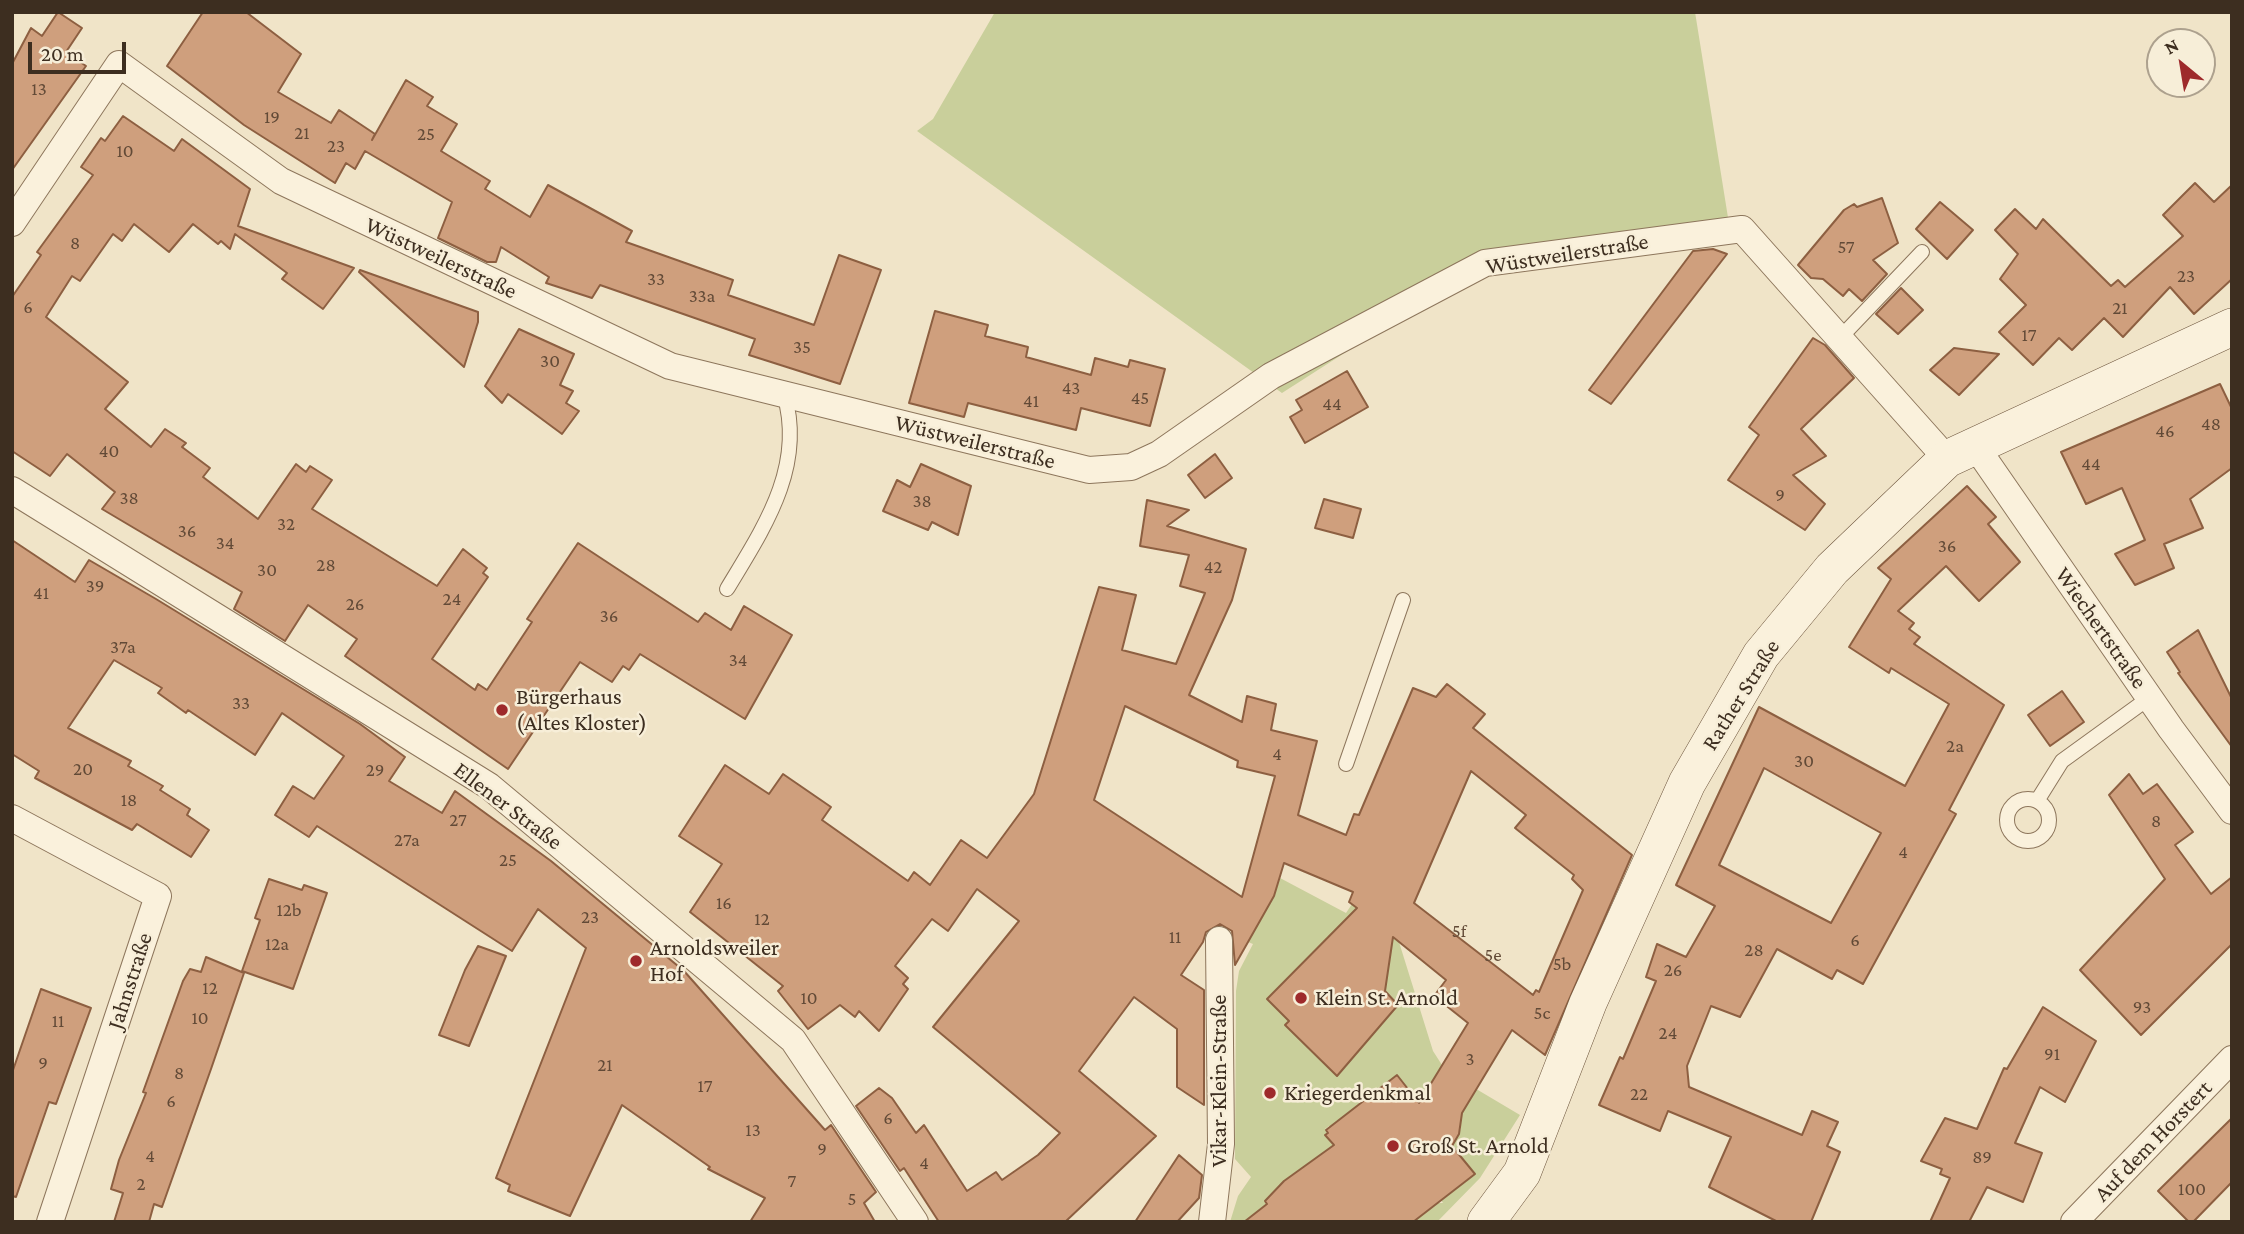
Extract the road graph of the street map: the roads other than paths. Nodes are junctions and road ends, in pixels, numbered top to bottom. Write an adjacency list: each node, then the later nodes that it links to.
1 (12, 223): 5 (street, Wüstweilerstraße)
2 (1922, 252): 4 (lane)
3 (2232, 327): 6 (main road, Rather Straße)
4 (1839, 339): 5 (street, Wüstweilerstraße); 6 (street, Wüstweilerstraße)
5 (784, 394): 8 (lane)
6 (1960, 451): 10 (street, Wiechertstraße); 20 (main road, Rather Straße)
7 (12, 490): 18 (street, Ellener Straße)
8 (727, 589)
9 (1403, 600): 11 (lane)
10 (2149, 698): 12 (lane); 13 (street, Wiechertstraße)
11 (1346, 764)
12 (2037, 801)
13 (2232, 811)
14 (12, 818): 17 (street, Jahnstraße)
15 (1219, 940): 19 (street, Vikar-Klein-Straße)
16 (2232, 1059): 21 (street, Auf dem Horstert)
17 (50, 1222)
18 (915, 1222)
19 (1212, 1222)
20 (1486, 1222)
21 (2074, 1222)

